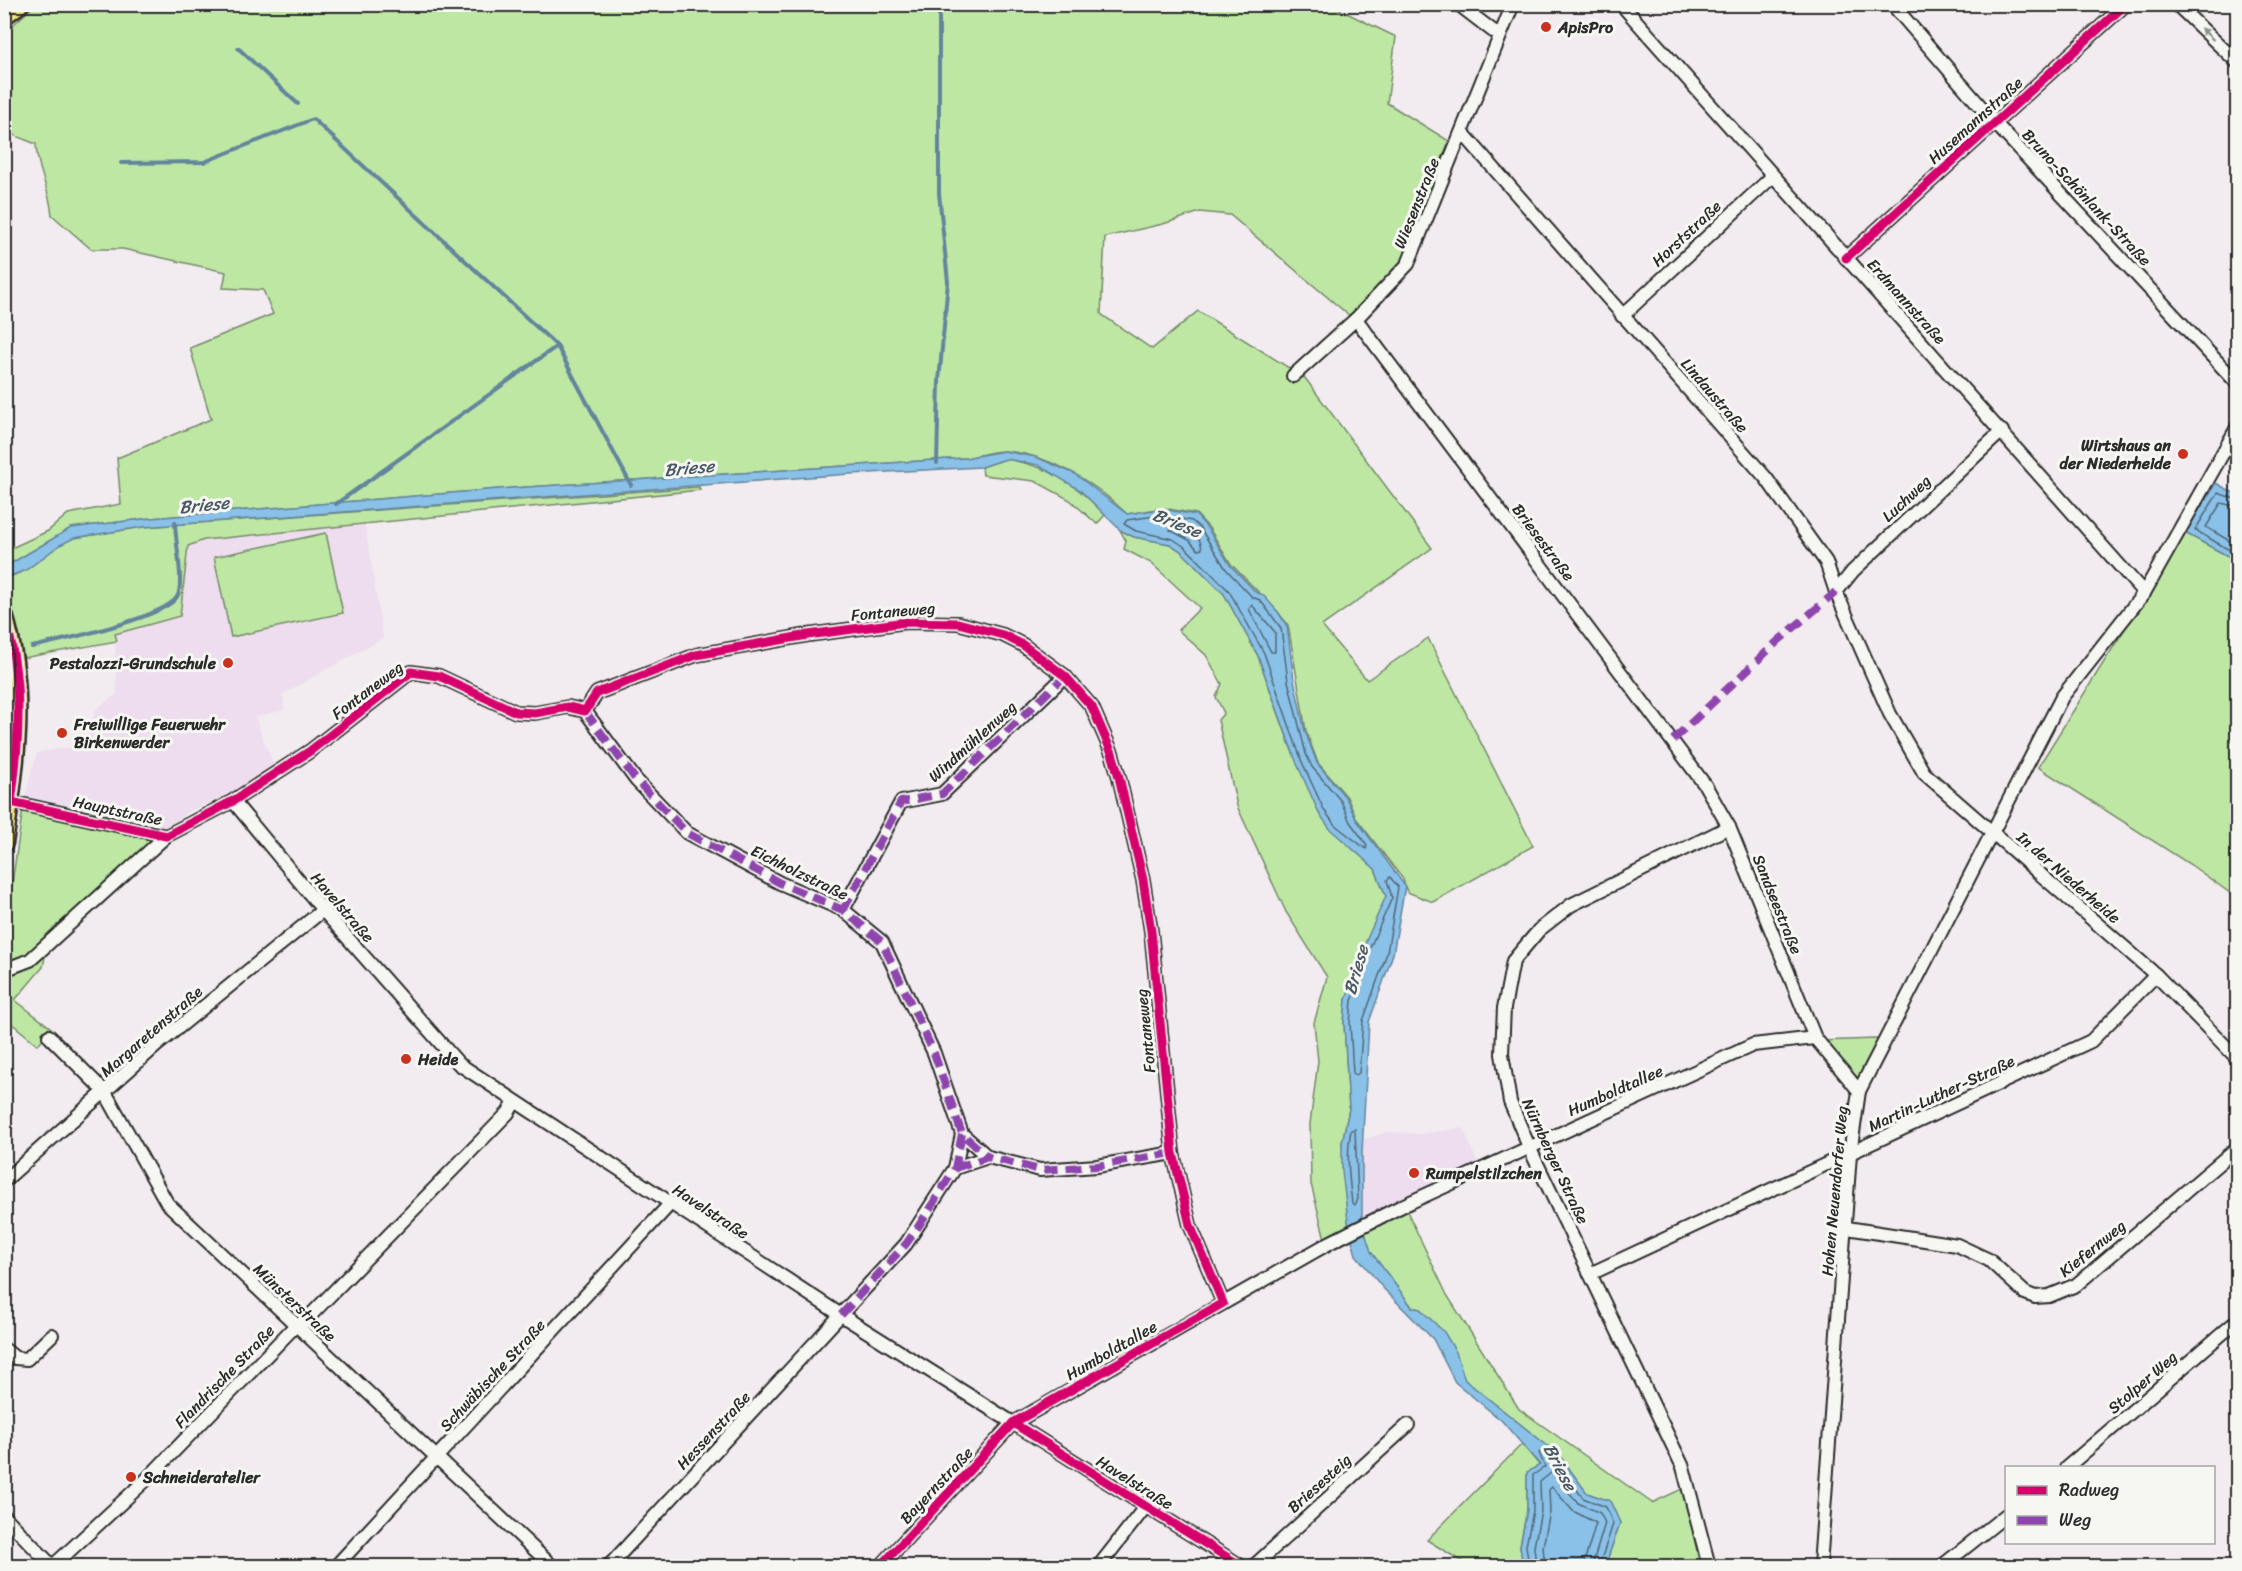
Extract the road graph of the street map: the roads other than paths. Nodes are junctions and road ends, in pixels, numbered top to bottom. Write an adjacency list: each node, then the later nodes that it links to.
1 (20, 4): 8 (main road)
2 (1458, 4): 9 (street)
3 (1513, 4): 9 (street, Wiesenstraße)
4 (1621, 4): 13 (street, Erdmannstraße)
5 (1892, 4): 11 (street, Bruno-Schönlank-Straße)
6 (2126, 4): 11 (street, Husemannstraße)
7 (2176, 4): 10 (street, one-way to 7)
8 (4, 16)
9 (1502, 33): 12 (street, Wiesenstraße)
10 (2238, 63)
11 (1994, 122): 14 (street, Husemannstraße); 18 (street, Bruno-Schönlank-Straße)
12 (1462, 132): 15 (street, Lindaustraße); 16 (street, Wiesenstraße)
13 (1773, 176): 14 (street, Erdmannstraße); 15 (street, Horststraße)
14 (1846, 258): 20 (street, Erdmannstraße)
15 (1622, 316): 21 (street, Lindaustraße)
16 (1356, 319): 17 (street, Wiesenstraße); 27 (street, Briesestraße)
17 (1293, 376)
18 (2238, 384)
19 (2238, 426): 22 (street, Hohen Neuendorfer Weg)
20 (2002, 431): 21 (street, Luchweg); 22 (street, Erdmannstraße)
21 (1836, 592): 26 (street, Lindaustraße)
22 (2144, 593): 31 (street, Hohen Neuendorfer Weg)
23 (4, 615): 33 (main road)
24 (1065, 676): 25 (street, Fontaneweg); 35 (street, Windmühlenweg); 47 (street, Fontaneweg)
25 (585, 711): 28 (street, Fontaneweg); 35 (street, Eichholzstraße)
26 (1890, 714): 31 (street, In der Niederheide)
27 (1705, 785): 30 (street, Sandseestraße)
28 (233, 801): 32 (street, Hauptstraße); 34 (street, Havelstraße)
29 (25, 805): 32 (street, Hauptstraße)
30 (1729, 827): 39 (street, Sandseestraße); 45 (street, Nürnberger Straße)
31 (1992, 832): 37 (street, In der Niederheide); 41 (street, Hohen Neuendorfer Weg)
32 (166, 836): 36 (street, Hauptstraße)
33 (4, 843)
34 (323, 910): 42 (street, Margaretenstraße); 43 (street, Havelstraße)
35 (843, 910): 44 (street, Eichholzstraße)
36 (4, 970)
37 (2156, 975): 40 (street, In der Niederheide); 48 (street, Martin-Luther-Straße)
38 (49, 1036): 42 (street, Münsterstraße)
39 (1815, 1038): 41 (street); 45 (street, Humboldtallee)
40 (2238, 1059)
41 (1859, 1091): 48 (street, Hohen Neuendorfer Weg)
42 (105, 1092): 51 (street, Margaretenstraße); 58 (street, Münsterstraße)
43 (514, 1103): 52 (street, Havelstraße); 58 (street, Flandrische Straße)
44 (962, 1134): 49 (street, Eichholzstraße); 50 (street, Eichholzstraße)
45 (1529, 1147): 54 (street, Nürnberger Straße); 55 (street, Humboldtallee)
46 (2238, 1147): 53 (street, Kiefernweg)
47 (1173, 1153): 49 (street, Eichholzstraße); 55 (street, Fontaneweg)
48 (1850, 1154): 53 (street, Hohen Neuendorfer Weg); 54 (street, Martin-Luther-Straße)
49 (988, 1157): 50 (street)
50 (956, 1167): 56 (street, Eichholzstraße)
51 (4, 1181)
52 (670, 1204): 56 (street, Havelstraße); 63 (street, Schwäbische Straße)
53 (1847, 1228): 77 (street, Hohen Neuendorfer Weg)
54 (1590, 1274): 76 (street, Nürnberger Straße)
55 (1223, 1303): 61 (street, Humboldtallee)
56 (841, 1315): 61 (street, Havelstraße); 71 (street, Hessenstraße)
57 (2238, 1320): 64 (street, Stolper Weg)
58 (296, 1325): 63 (street, Münsterstraße); 68 (street, Flandrische Straße)
59 (52, 1335): 60 (street)
60 (4, 1349)
61 (1013, 1423): 65 (street, Havelstraße); 72 (street, Bayernstraße)
62 (1408, 1425): 75 (street, Briesesteig)
63 (437, 1459): 69 (street, Schwäbische Straße); 70 (street, Münsterstraße)
64 (2067, 1466)
65 (1146, 1506): 73 (street); 74 (street, Havelstraße)
66 (4, 1516): 68 (street)
67 (2005, 1517): 78 (street)
68 (53, 1566)
69 (336, 1566)
70 (552, 1566)
71 (609, 1566)
72 (881, 1566)
73 (1099, 1566)
74 (1241, 1566)
75 (1254, 1566)
76 (1709, 1566)
77 (1820, 1566)
78 (1942, 1566)

